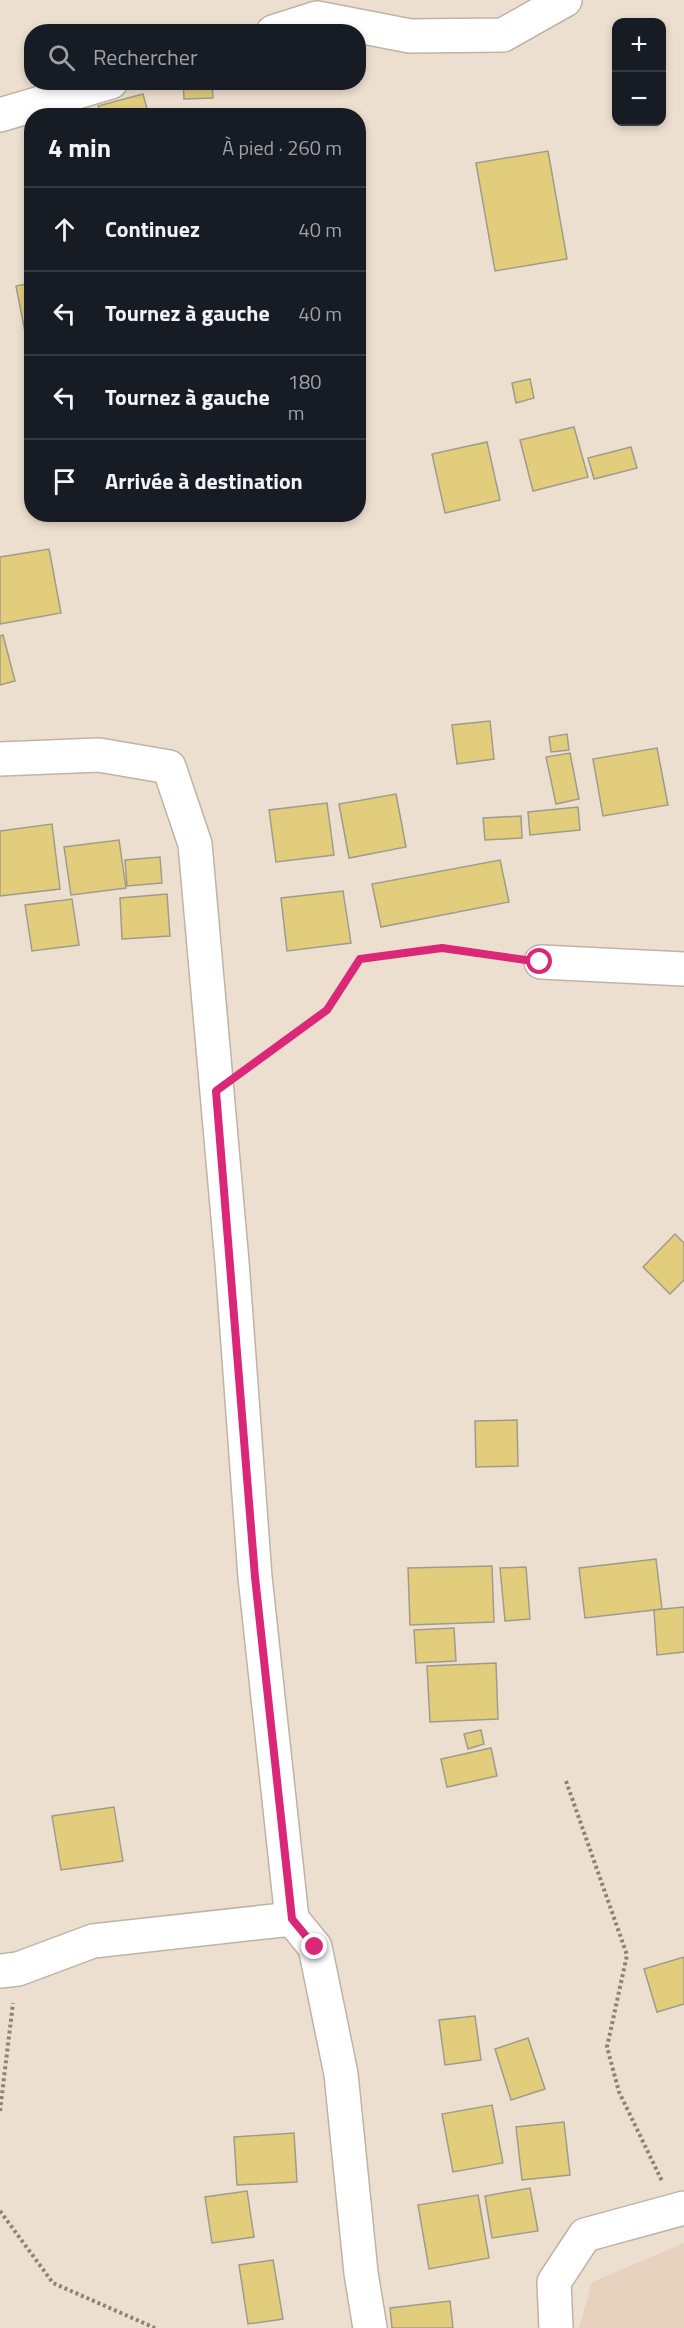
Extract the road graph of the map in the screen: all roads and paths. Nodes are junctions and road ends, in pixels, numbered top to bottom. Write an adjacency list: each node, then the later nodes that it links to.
1 (565, 0): 4 (street)
2 (298, 24): 3 (street)
3 (348, 24)
4 (366, 27)
5 (84, 90): 6 (street)
6 (0, 115)
7 (0, 759): 10 (street)
8 (540, 962): 9 (street); 10 (path)
9 (684, 969)
10 (216, 1091): 12 (street)
11 (566, 1781): 15 (path)
12 (292, 1919): 13 (street); 18 (street)
13 (9, 1970): 14 (path)
14 (0, 2111)
15 (680, 2210): 19 (street)
16 (0, 2211): 17 (path)
17 (155, 2328)
18 (370, 2328)
19 (556, 2328)

